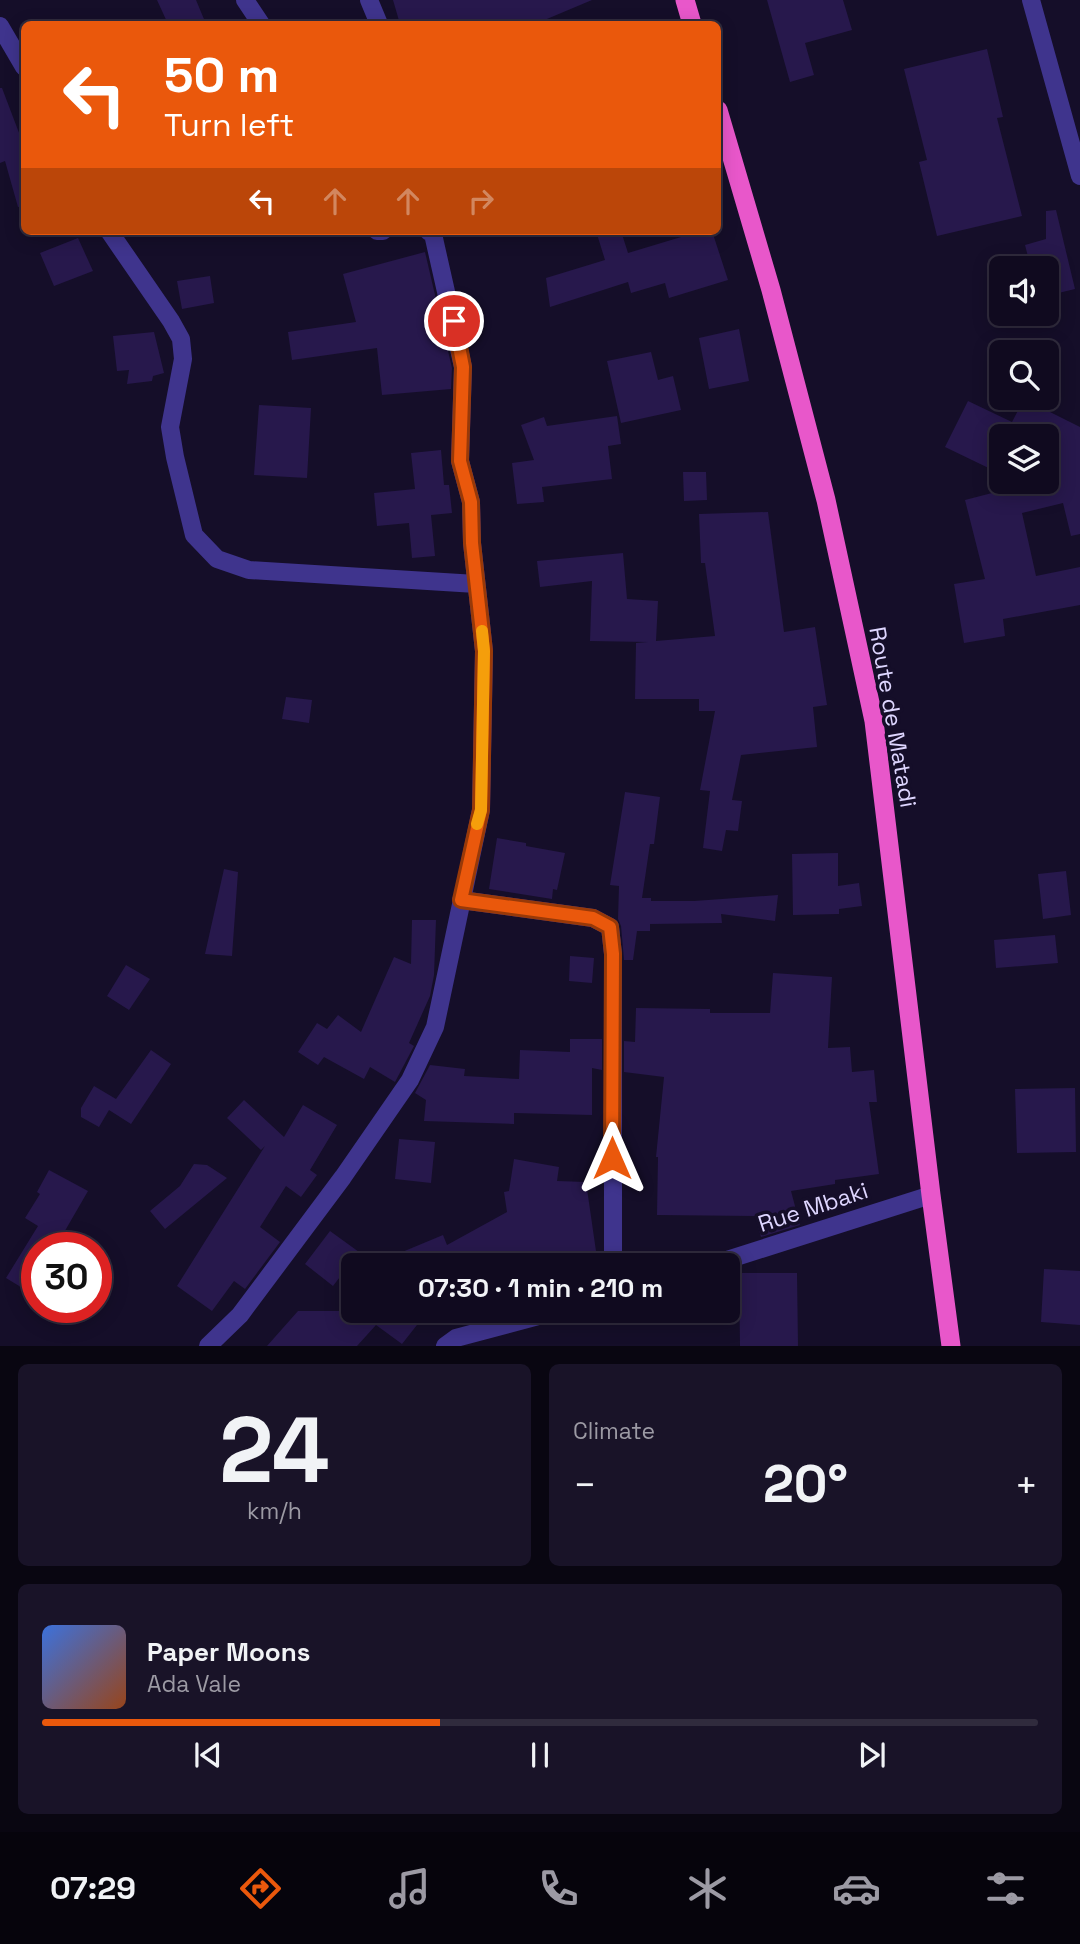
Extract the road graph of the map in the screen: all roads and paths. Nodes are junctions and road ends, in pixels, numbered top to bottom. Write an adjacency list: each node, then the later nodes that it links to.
1 (245, 0): 5 (street)
2 (369, 0): 6 (street)
3 (685, 0): 7 (highway)
4 (1031, 0): 11 (street)
5 (259, 21)
6 (378, 21)
7 (691, 21)
8 (0, 26): 9 (street)
9 (21, 62)
10 (721, 120): 16 (highway, Route de Matadi)
11 (1080, 176)
12 (112, 235): 14 (street)
13 (433, 235): 14 (street)
14 (476, 584): 15 (street)
15 (461, 900): 17 (street); 20 (street)
16 (931, 1195): 18 (street, Rue Mbaki); 22 (highway, Route de Matadi)
17 (613, 1253)
18 (740, 1256)
19 (512, 1323): 21 (street)
20 (208, 1346)
21 (445, 1346)
22 (951, 1346)

